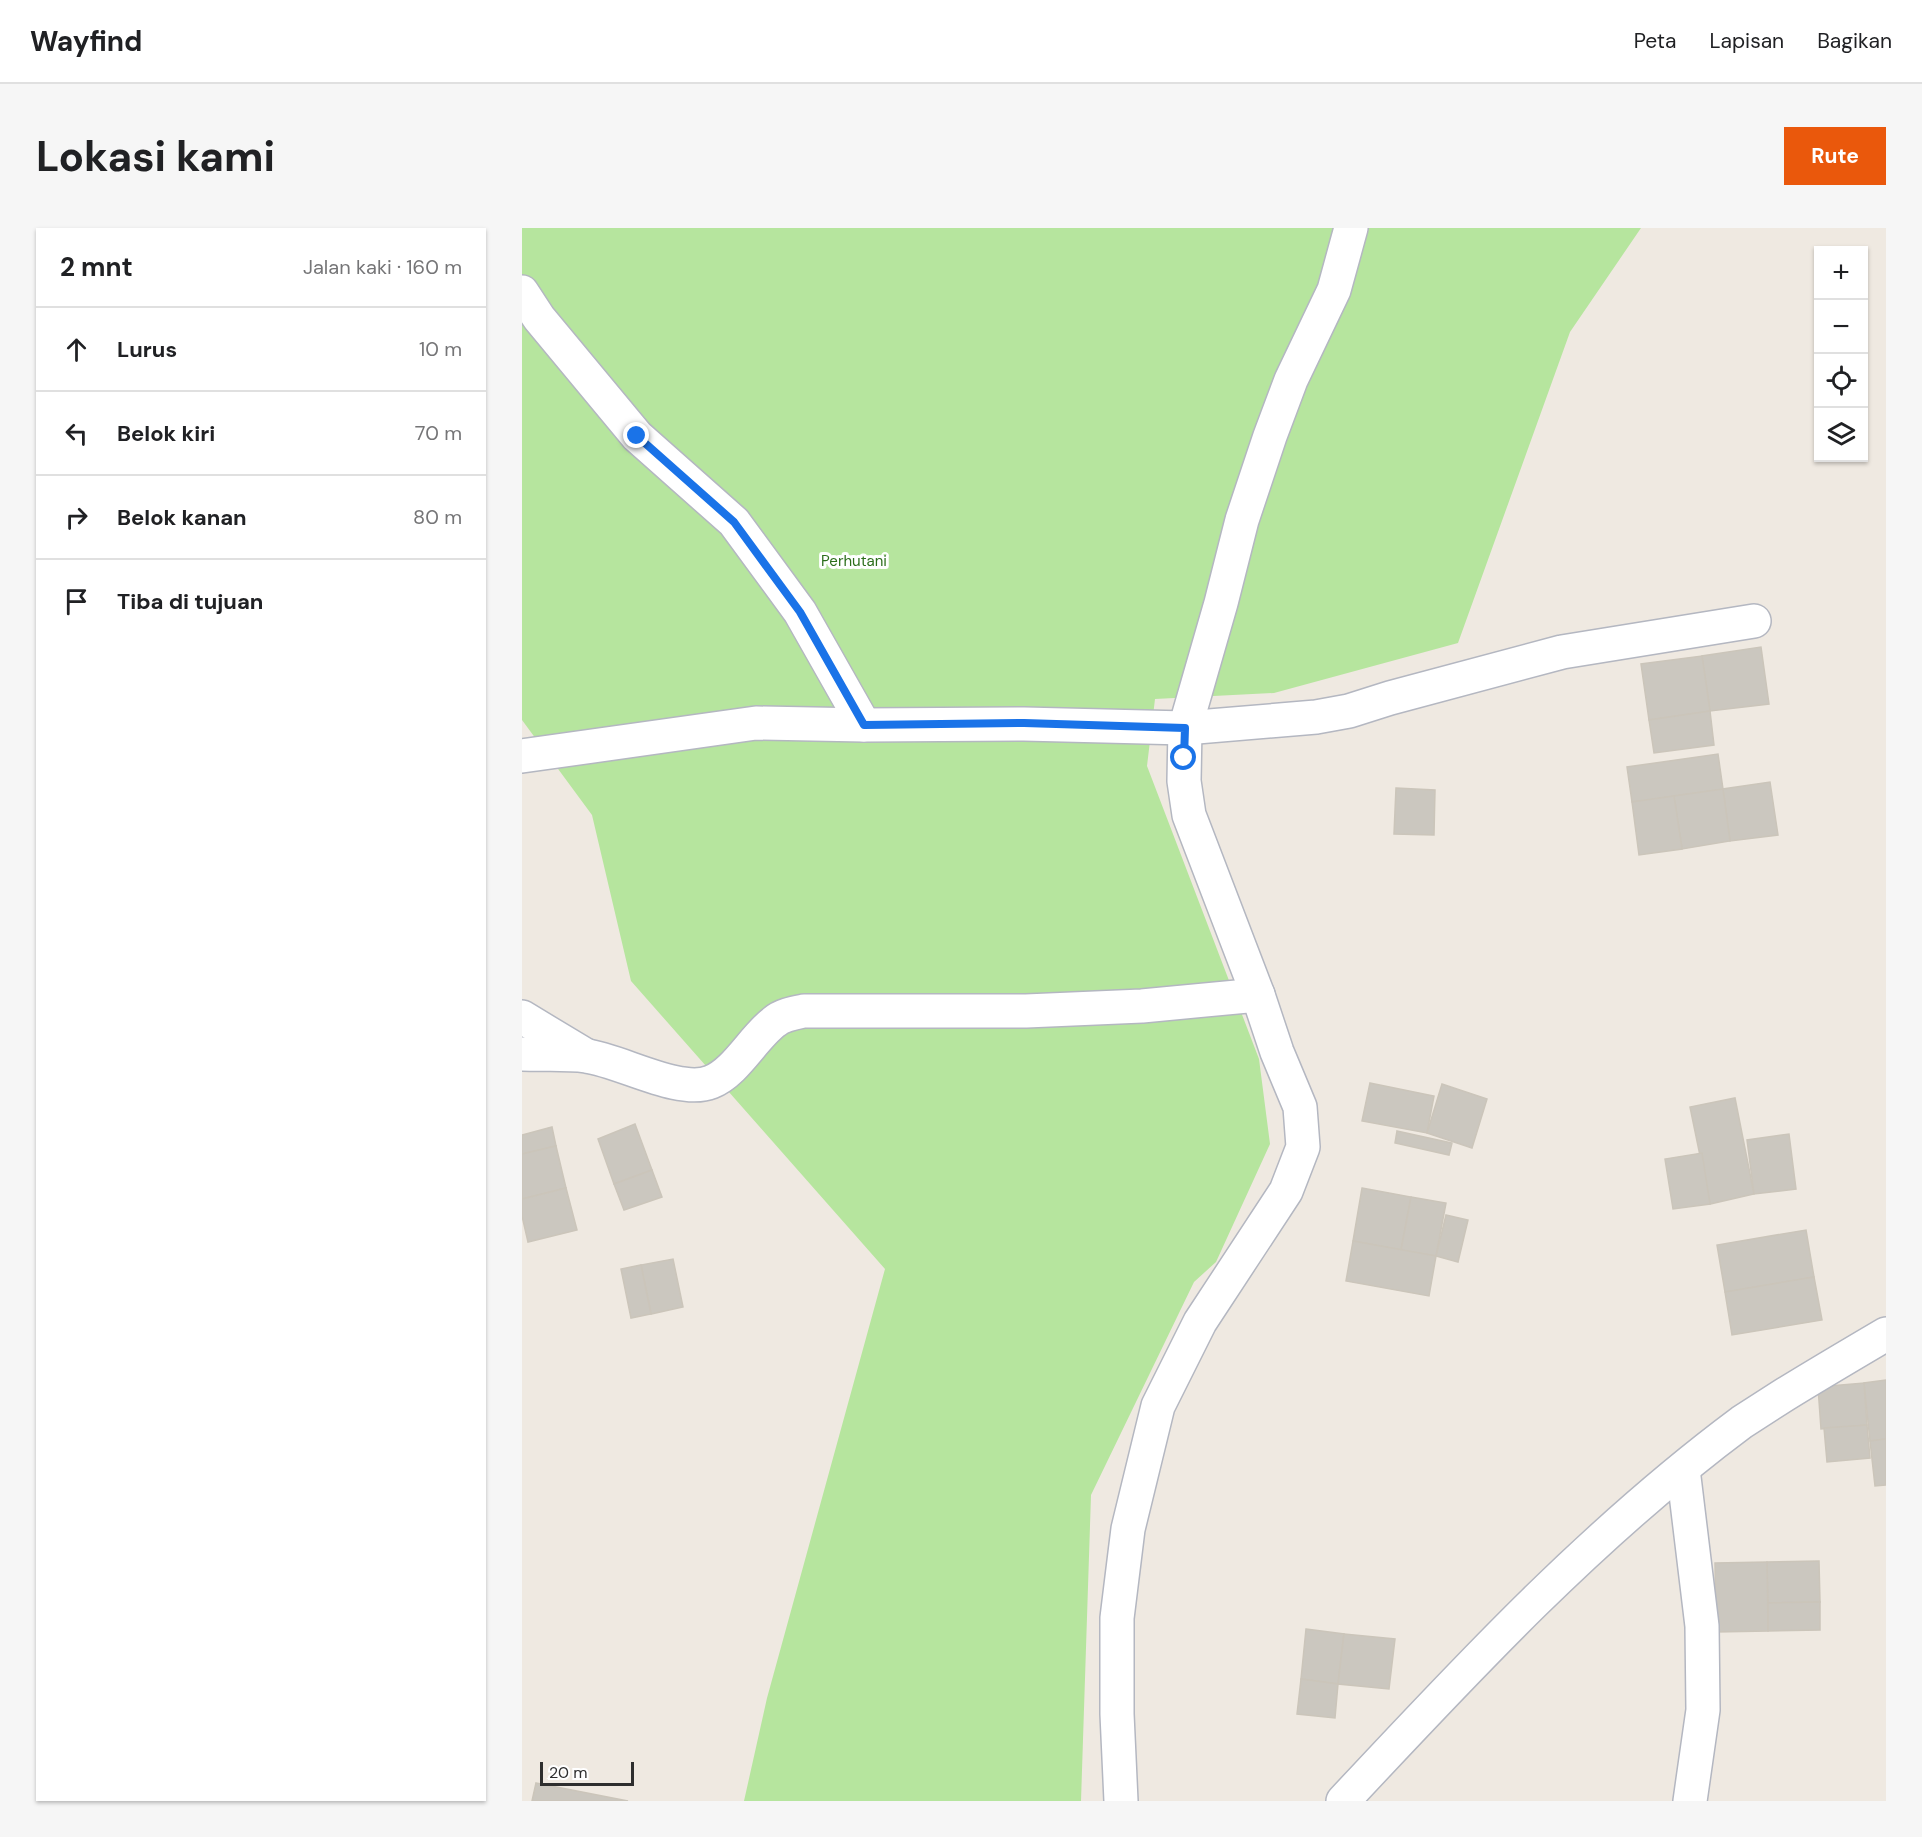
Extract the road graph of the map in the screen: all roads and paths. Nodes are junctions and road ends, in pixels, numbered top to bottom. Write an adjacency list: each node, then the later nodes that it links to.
1 (1351, 228): 5 (street)
2 (522, 292): 4 (street)
3 (1754, 621): 5 (street)
4 (864, 725): 5 (street); 6 (street)
5 (1185, 728): 7 (street)
6 (522, 756)
7 (1258, 995): 10 (street); 13 (street)
8 (522, 1017): 10 (street)
9 (522, 1054): 10 (street)
10 (587, 1056)
11 (1886, 1334): 12 (street)
12 (1683, 1469): 14 (street); 15 (street)
13 (1121, 1801)
14 (1343, 1801)
15 (1690, 1801)

